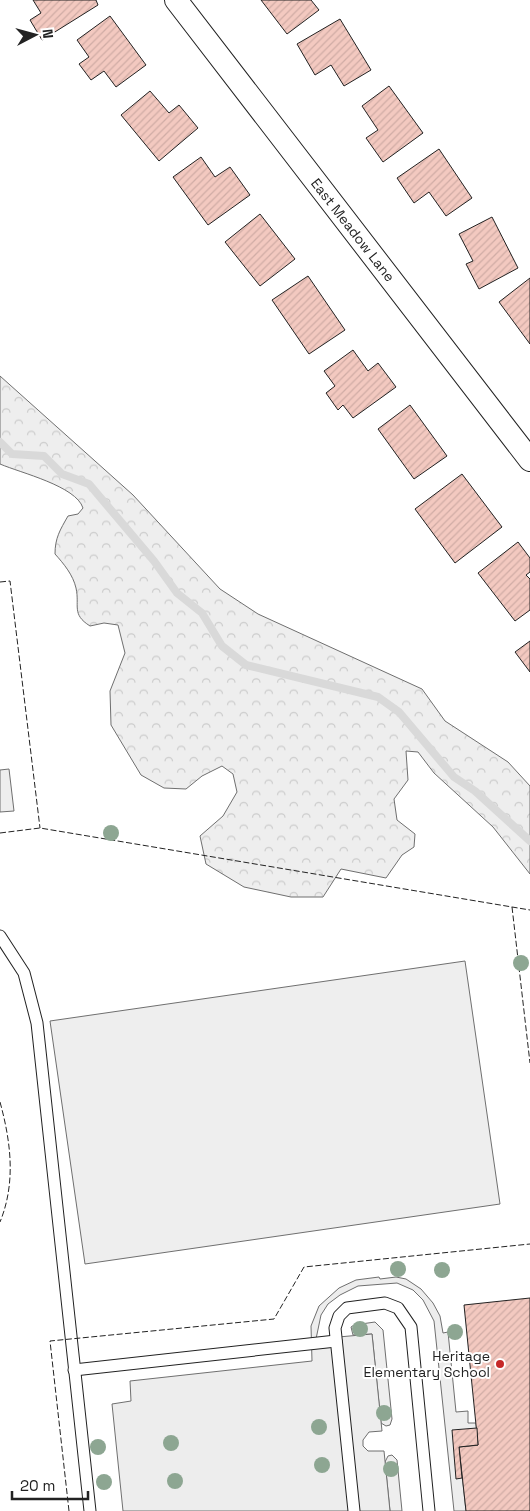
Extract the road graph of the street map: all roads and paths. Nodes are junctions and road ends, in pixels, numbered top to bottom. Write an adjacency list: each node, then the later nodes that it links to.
1 (176, 0): 2 (street, East Meadow Lane)
2 (530, 460)
3 (0, 936): 5 (lane)
4 (336, 1341): 5 (lane); 7 (lane); 8 (lane)
5 (74, 1370): 6 (lane)
6 (90, 1511)
7 (354, 1511)
8 (429, 1511)

